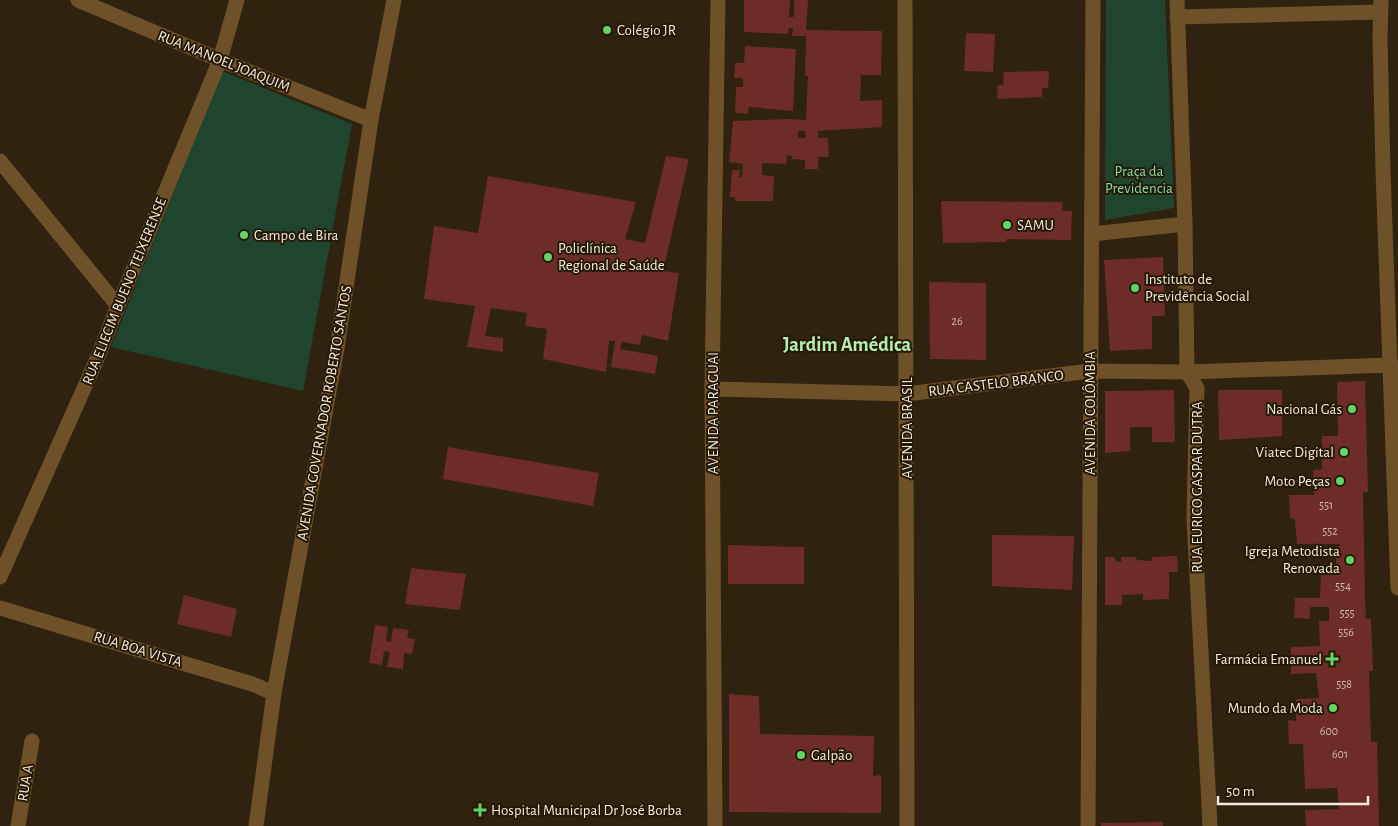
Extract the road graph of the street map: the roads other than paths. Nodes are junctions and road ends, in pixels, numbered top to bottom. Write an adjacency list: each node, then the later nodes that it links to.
1 (78, 0): 10 (street, RUA MANOEL JOAQUIM)
2 (237, 0): 10 (street, RUA ELIECIM BUENO TEIXERENSE)
3 (394, 0): 11 (street, AVENIDA GOVERNADOR ROBERTO SANTOS)
4 (718, 0): 20 (street, AVENIDA PARAGUAI)
5 (905, 0): 21 (street, AVENIDA BRASIL)
6 (1093, 0): 15 (street, AVENIDA COLÔMBIA)
7 (1177, 0): 9 (street, RUA EURICO GASPAR DUTRA)
8 (1381, 6): 9 (street); 13 (street)
9 (1177, 17): 14 (street, RUA EURICO GASPAR DUTRA)
10 (220, 60): 11 (street, RUA MANOEL JOAQUIM); 16 (street, RUA ELIECIM BUENO TEIXERENSE)
11 (370, 120): 25 (street, AVENIDA GOVERNADOR ROBERTO SANTOS)
12 (0, 161): 16 (street)
13 (1391, 172): 17 (street)
14 (1185, 224): 15 (street); 19 (street, RUA EURICO GASPAR DUTRA)
15 (1092, 234): 18 (street, AVENIDA COLÔMBIA)
16 (118, 306): 22 (street, RUA ELIECIM BUENO TEIXERENSE)
17 (1394, 368): 19 (street, RUA CASTELO BRANCO); 23 (street)
18 (1090, 371): 19 (street, RUA CASTELO BRANCO); 21 (street, RUA CASTELO BRANCO); 31 (street, AVENIDA COLÔMBIA)
19 (1187, 372): 32 (street, RUA EURICO GASPAR DUTRA)
20 (712, 388): 21 (street, RUA CASTELO BRANCO); 29 (street, AVENIDA PARAGUAI)
21 (907, 394): 30 (street, AVENIDA BRASIL)
22 (0, 577)
23 (1398, 588)
24 (0, 608): 25 (street, RUA BOA VISTA)
25 (274, 693): 28 (street, AVENIDA GOVERNADOR ROBERTO SANTOS)
26 (32, 740): 27 (street, RUA A)
27 (18, 826)
28 (256, 826)
29 (715, 826)
30 (906, 826)
31 (1088, 826)
32 (1210, 826)

